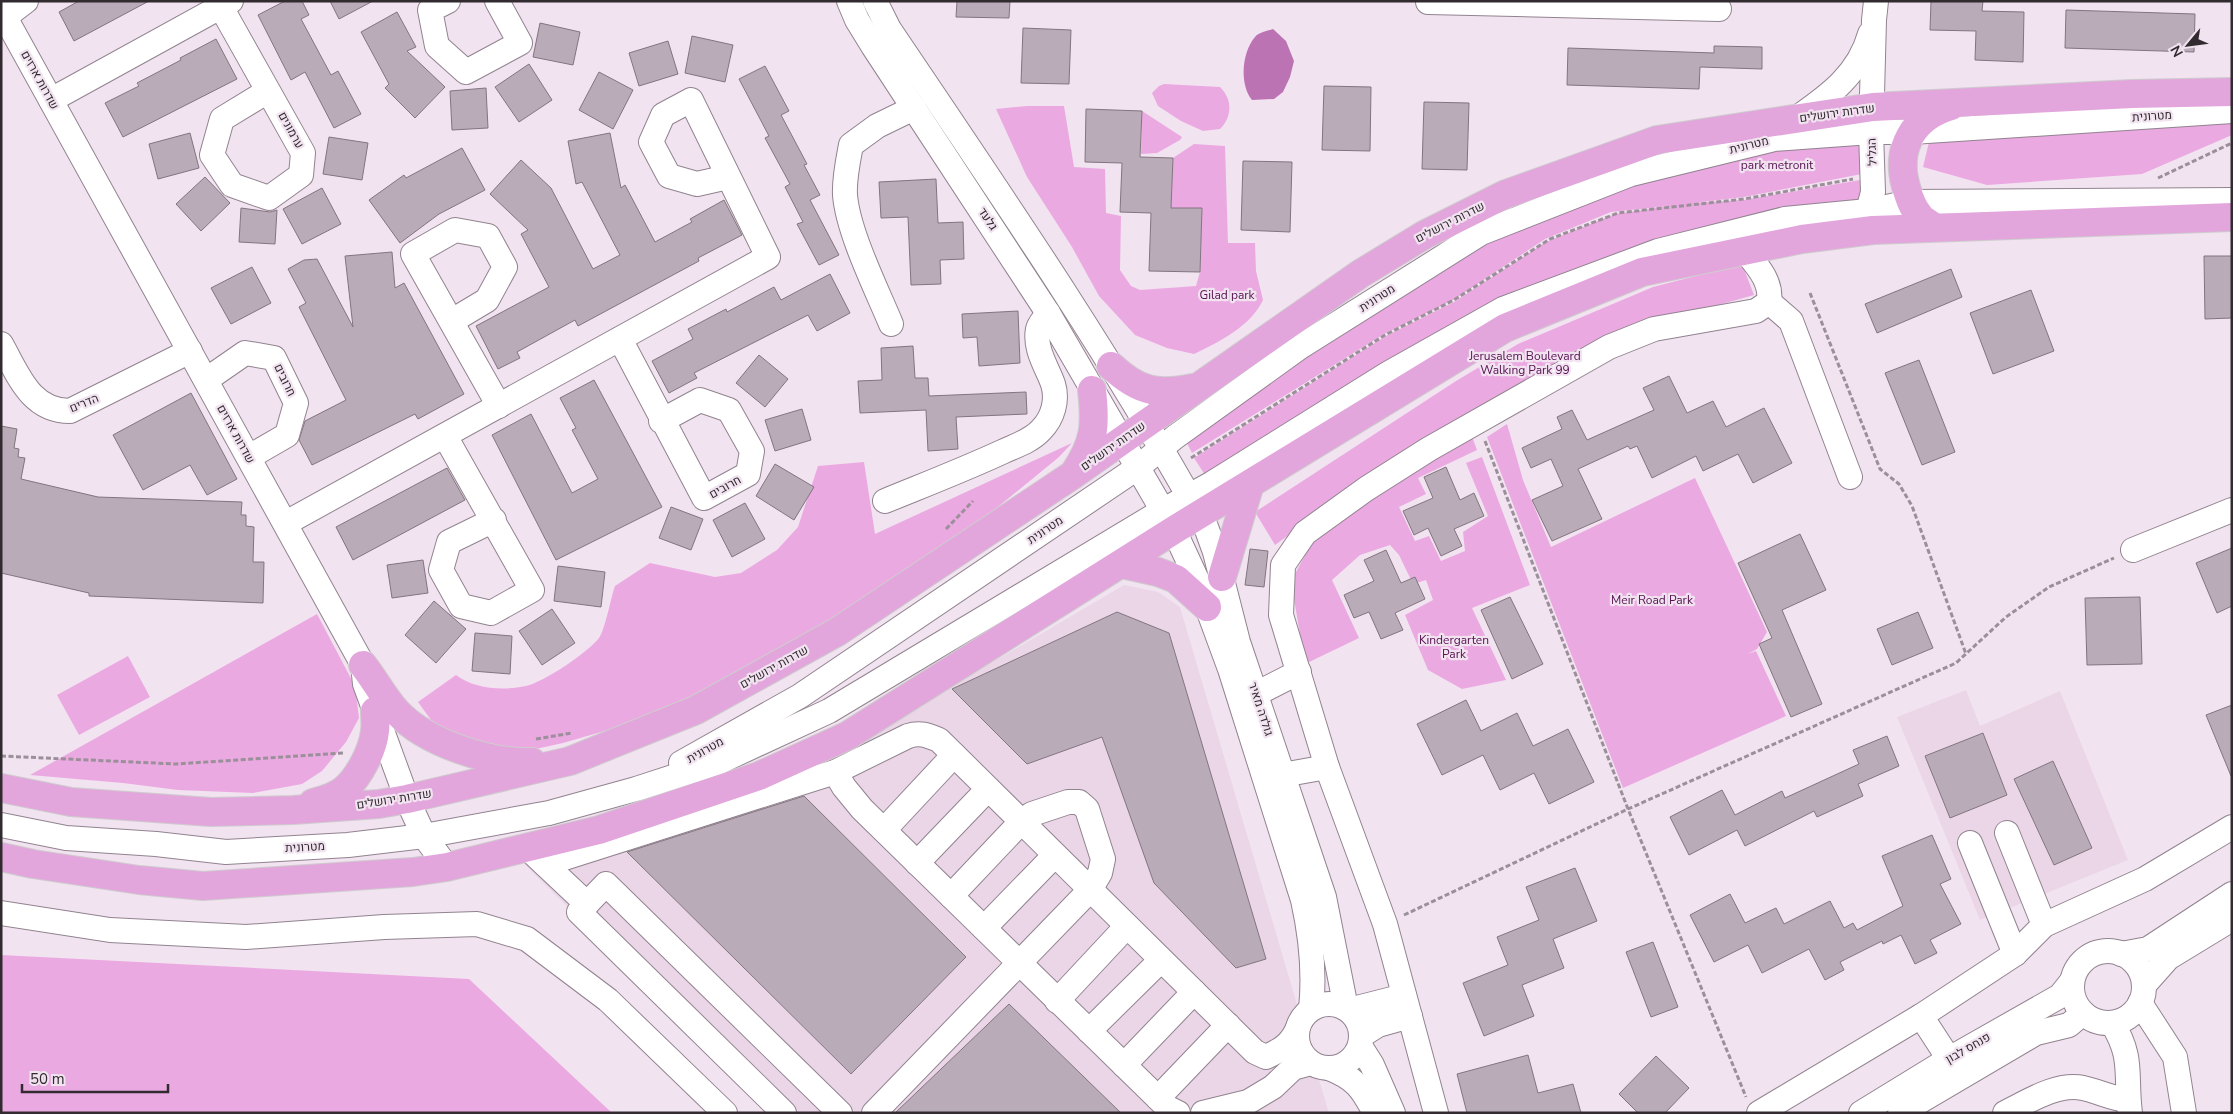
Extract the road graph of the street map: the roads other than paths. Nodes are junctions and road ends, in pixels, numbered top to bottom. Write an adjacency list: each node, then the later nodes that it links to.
1 (26, 1): 11 (street)
2 (448, 1): 3 (street)
3 (497, 1)
4 (849, 1): 16 (street, גלעד)
5 (876, 1): 36 (street, גלעד)
6 (1428, 2): 8 (street)
7 (226, 4): 12 (street, ערמונים); 14 (street, ערמונים)
8 (1607, 4): 9 (street)
9 (1718, 9)
10 (1875, 11): 18 (street, הגליל); 19 (street, הגליל)
11 (3, 14): 14 (street, שדרות ארזים)
12 (268, 90): 12 (street, ערמונים)
13 (2232, 92): 15 (main road, שדרות ירושלים)
14 (51, 100): 35 (street, שדרות ארזים)
15 (1962, 103): 19 (main road, שדרות ירושלים); 20 (main road)
16 (914, 108): 30 (street, גלעד); 32 (street)
17 (2232, 111): 20 (street, מטרונית)
18 (1797, 118): 19 (main road, שדרות ירושלים); 38 (main road, שדרות ירושלים)
19 (1872, 119): 20 (street, מטרונית); 24 (street, הגליל); 45 (street, מטרונית)
20 (1912, 132): 23 (main road)
21 (728, 177): 33 (street)
22 (2232, 200): 23 (street)
23 (1910, 202): 24 (street); 26 (main road)
24 (1868, 211): 27 (street); 52 (street)
25 (2232, 218): 26 (main road)
26 (1934, 227): 27 (main road)
27 (1802, 239): 28 (main road)
28 (1746, 252): 29 (street); 50 (main road)
29 (1769, 302): 49 (street); 62 (street)
30 (1048, 313): 39 (street, גלעד); 51 (street)
31 (452, 322): 40 (street)
32 (891, 324)
33 (620, 339): 40 (street); 41 (street)
34 (1, 344): 35 (street, הדרים)
35 (190, 351): 37 (street, שדרות ארזים)
36 (1111, 366): 38 (main road); 42 (street, גלעד)
37 (206, 380): 46 (street, שדרות ארזים); 46 (street, חרובים)
38 (1197, 388): 42 (main road, שדרות ירושלים)
39 (1092, 390): 44 (street, גלעד); 48 (main road)
40 (499, 406): 43 (street)
41 (661, 421)
42 (1146, 423): 44 (main road, שדרות ירושלים); 45 (street, גולדה מאיר)
43 (445, 436): 54 (street); 56 (street)
44 (1122, 440): 47 (street, גולדה מאיר); 48 (main road, שדרות ירושלים)
45 (1160, 449): 47 (street, מטרונית); 52 (street, גולדה מאיר)
46 (249, 457): 56 (street, שדרות ארזים)
47 (1137, 468): 55 (street, גולדה מאיר); 71 (street, מטרונית)
48 (1074, 474): 66 (main road, שדרות ירושלים)
49 (1850, 477)
50 (1250, 484): 52 (main road); 59 (main road)
51 (885, 501)
52 (1194, 506): 55 (main road); 59 (street, גולדה מאיר)
53 (2232, 510): 57 (street)
54 (494, 520)
55 (1168, 520): 58 (main road); 60 (street, גולדה מאיר); 71 (street, מטרונית)
56 (286, 523): 61 (street, שדרות ארזים)
57 (2133, 550)
58 (1122, 564): 60 (main road); 83 (main road)
59 (1222, 577): 63 (street, גולדה מאיר)
60 (1207, 607): 105 (street, גולדה מאיר)
61 (363, 665): 64 (street, שדרות ארזים); 66 (main road)
62 (1298, 672): 63 (street); 67 (street)
63 (1256, 694): 69 (street, גולדה מאיר)
64 (375, 711): 73 (street, שדרות ארזים); 74 (main road)
65 (954, 755): 68 (street); 72 (street); 77 (street)
66 (570, 761): 73 (main road, שדרות ירושלים)
67 (1327, 767): 69 (street); 104 (street)
68 (835, 772): 77 (street); 83 (street)
69 (1282, 775): 106 (street, גולדה מאיר)
70 (1, 788): 74 (main road, שדרות ירושלים)
71 (636, 789): 80 (street, מטרונית)
72 (988, 789): 75 (street); 85 (street)
73 (407, 799): 74 (main road, שדרות ירושלים); 80 (street, שדרות ארזים)
74 (294, 810)
75 (1021, 822): 82 (street); 87 (street); 89 (street)
76 (1, 825): 80 (street, מטרונית)
77 (884, 830): 85 (street)
78 (2231, 832): 93 (street)
79 (2006, 833): 93 (street)
80 (424, 836): 86 (street, שדרות ארזים)
81 (1970, 843): 96 (street)
82 (1056, 855): 87 (street); 95 (street)
83 (536, 856): 86 (main road); 90 (street)
84 (1, 857): 86 (main road)
85 (917, 863): 89 (street)
86 (447, 867)
87 (1090, 890): 94 (street); 99 (street)
88 (2232, 894): 97 (street)
89 (951, 896): 95 (street)
90 (587, 904): 123 (street); 124 (street)
91 (1, 913): 122 (street)
92 (2232, 919): 102 (street)
93 (2044, 924): 96 (street)
94 (1127, 926): 98 (street); 103 (street)
95 (984, 928): 99 (street)
96 (2014, 954): 108 (street)
97 (2121, 954): 100 (street); 102 (street)
98 (1161, 960): 101 (street); 112 (street)
99 (1019, 963): 103 (street); 125 (street)
100 (2072, 981): 107 (street); 115 (street, פנחס לבון)
101 (1194, 992): 110 (street); 116 (street)
102 (2142, 994): 109 (street); 134 (street)
103 (1058, 1000): 112 (street)
104 (1407, 1006): 106 (street); 113 (street); 130 (street)
105 (1311, 1009): 106 (street); 111 (street)
106 (1348, 1009): 113 (street)
107 (2083, 1014): 109 (street); 132 (street, פנחס לבון)
108 (1921, 1016): 115 (street); 121 (street)
109 (2112, 1023): 120 (street)
110 (1228, 1025): 114 (street); 119 (street)
111 (1297, 1030): 114 (street); 117 (street)
112 (1089, 1031): 116 (street)
113 (1361, 1041): 117 (street); 129 (street)
114 (1255, 1052): 118 (street)
115 (1949, 1059): 131 (street, פנחס לבון)
116 (1124, 1065): 119 (street)
117 (1320, 1065): 118 (street); 128 (street)
118 (1273, 1087): 127 (street)
119 (1158, 1098): 126 (street)
120 (2129, 1106): 133 (street)
121 (1754, 1108)
122 (724, 1113)
123 (784, 1113)
124 (840, 1113)
125 (874, 1113)
126 (1178, 1113)
127 (1203, 1113)
128 (1375, 1113)
129 (1393, 1113)
130 (1436, 1113)
131 (1862, 1113)
132 (1900, 1113)
133 (2005, 1113)
134 (2184, 1113)

